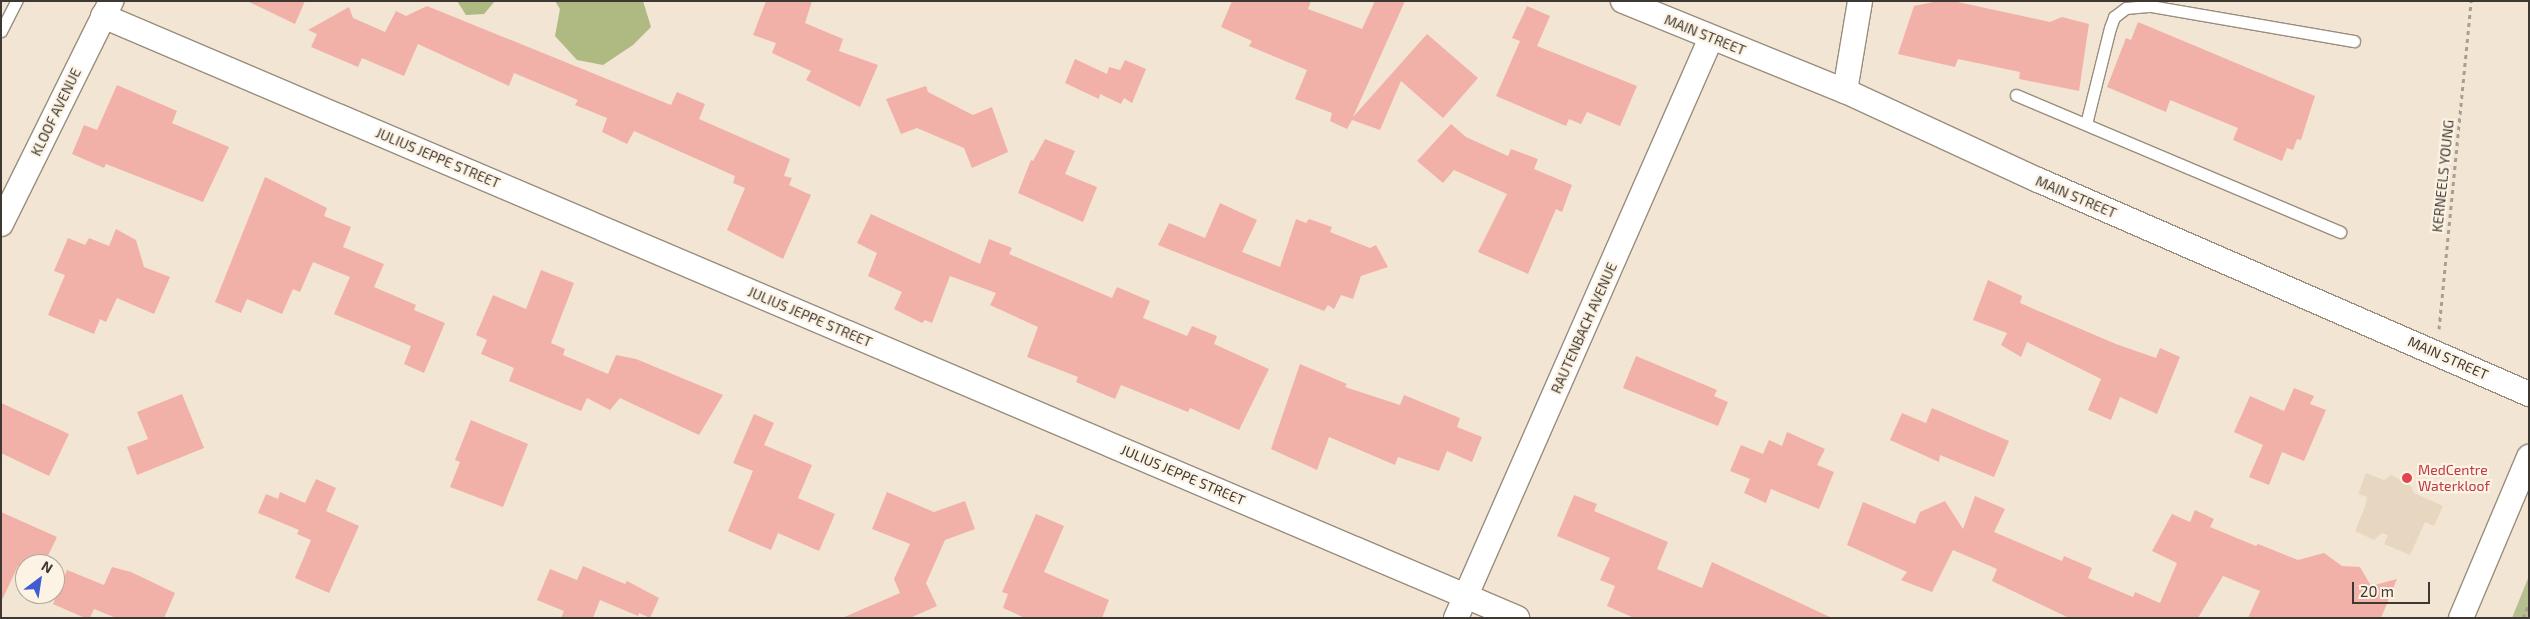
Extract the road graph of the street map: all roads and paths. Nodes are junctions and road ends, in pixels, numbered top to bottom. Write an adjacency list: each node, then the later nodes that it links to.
1 (16, 1): 7 (lane)
2 (1623, 1): 8 (street, MAIN STREET)
3 (1860, 1): 10 (street)
4 (2471, 1): 15 (path, KERNEELS YOUNG)
5 (2190, 7): 9 (lane); 12 (lane)
6 (107, 9): 13 (street, KLOOF AVENUE); 18 (street, JULIUS JEPPE STREET)
7 (1, 31)
8 (1711, 38): 10 (street, MAIN STREET); 18 (street, RAUTENBACH AVENUE)
9 (2354, 41)
10 (1845, 91): 15 (street, MAIN STREET)
11 (2016, 94): 12 (lane)
12 (2086, 124): 14 (lane)
13 (1, 224)
14 (2340, 232)
15 (2437, 352): 16 (street, MAIN STREET)
16 (2529, 394)
17 (2529, 457): 22 (street)
18 (1465, 596): 20 (street, RAUTENBACH AVENUE); 21 (street, JULIUS JEPPE STREET)
19 (2529, 604): 23 (path)
20 (1456, 618)
21 (1517, 618)
22 (2461, 618)
23 (2523, 618)

